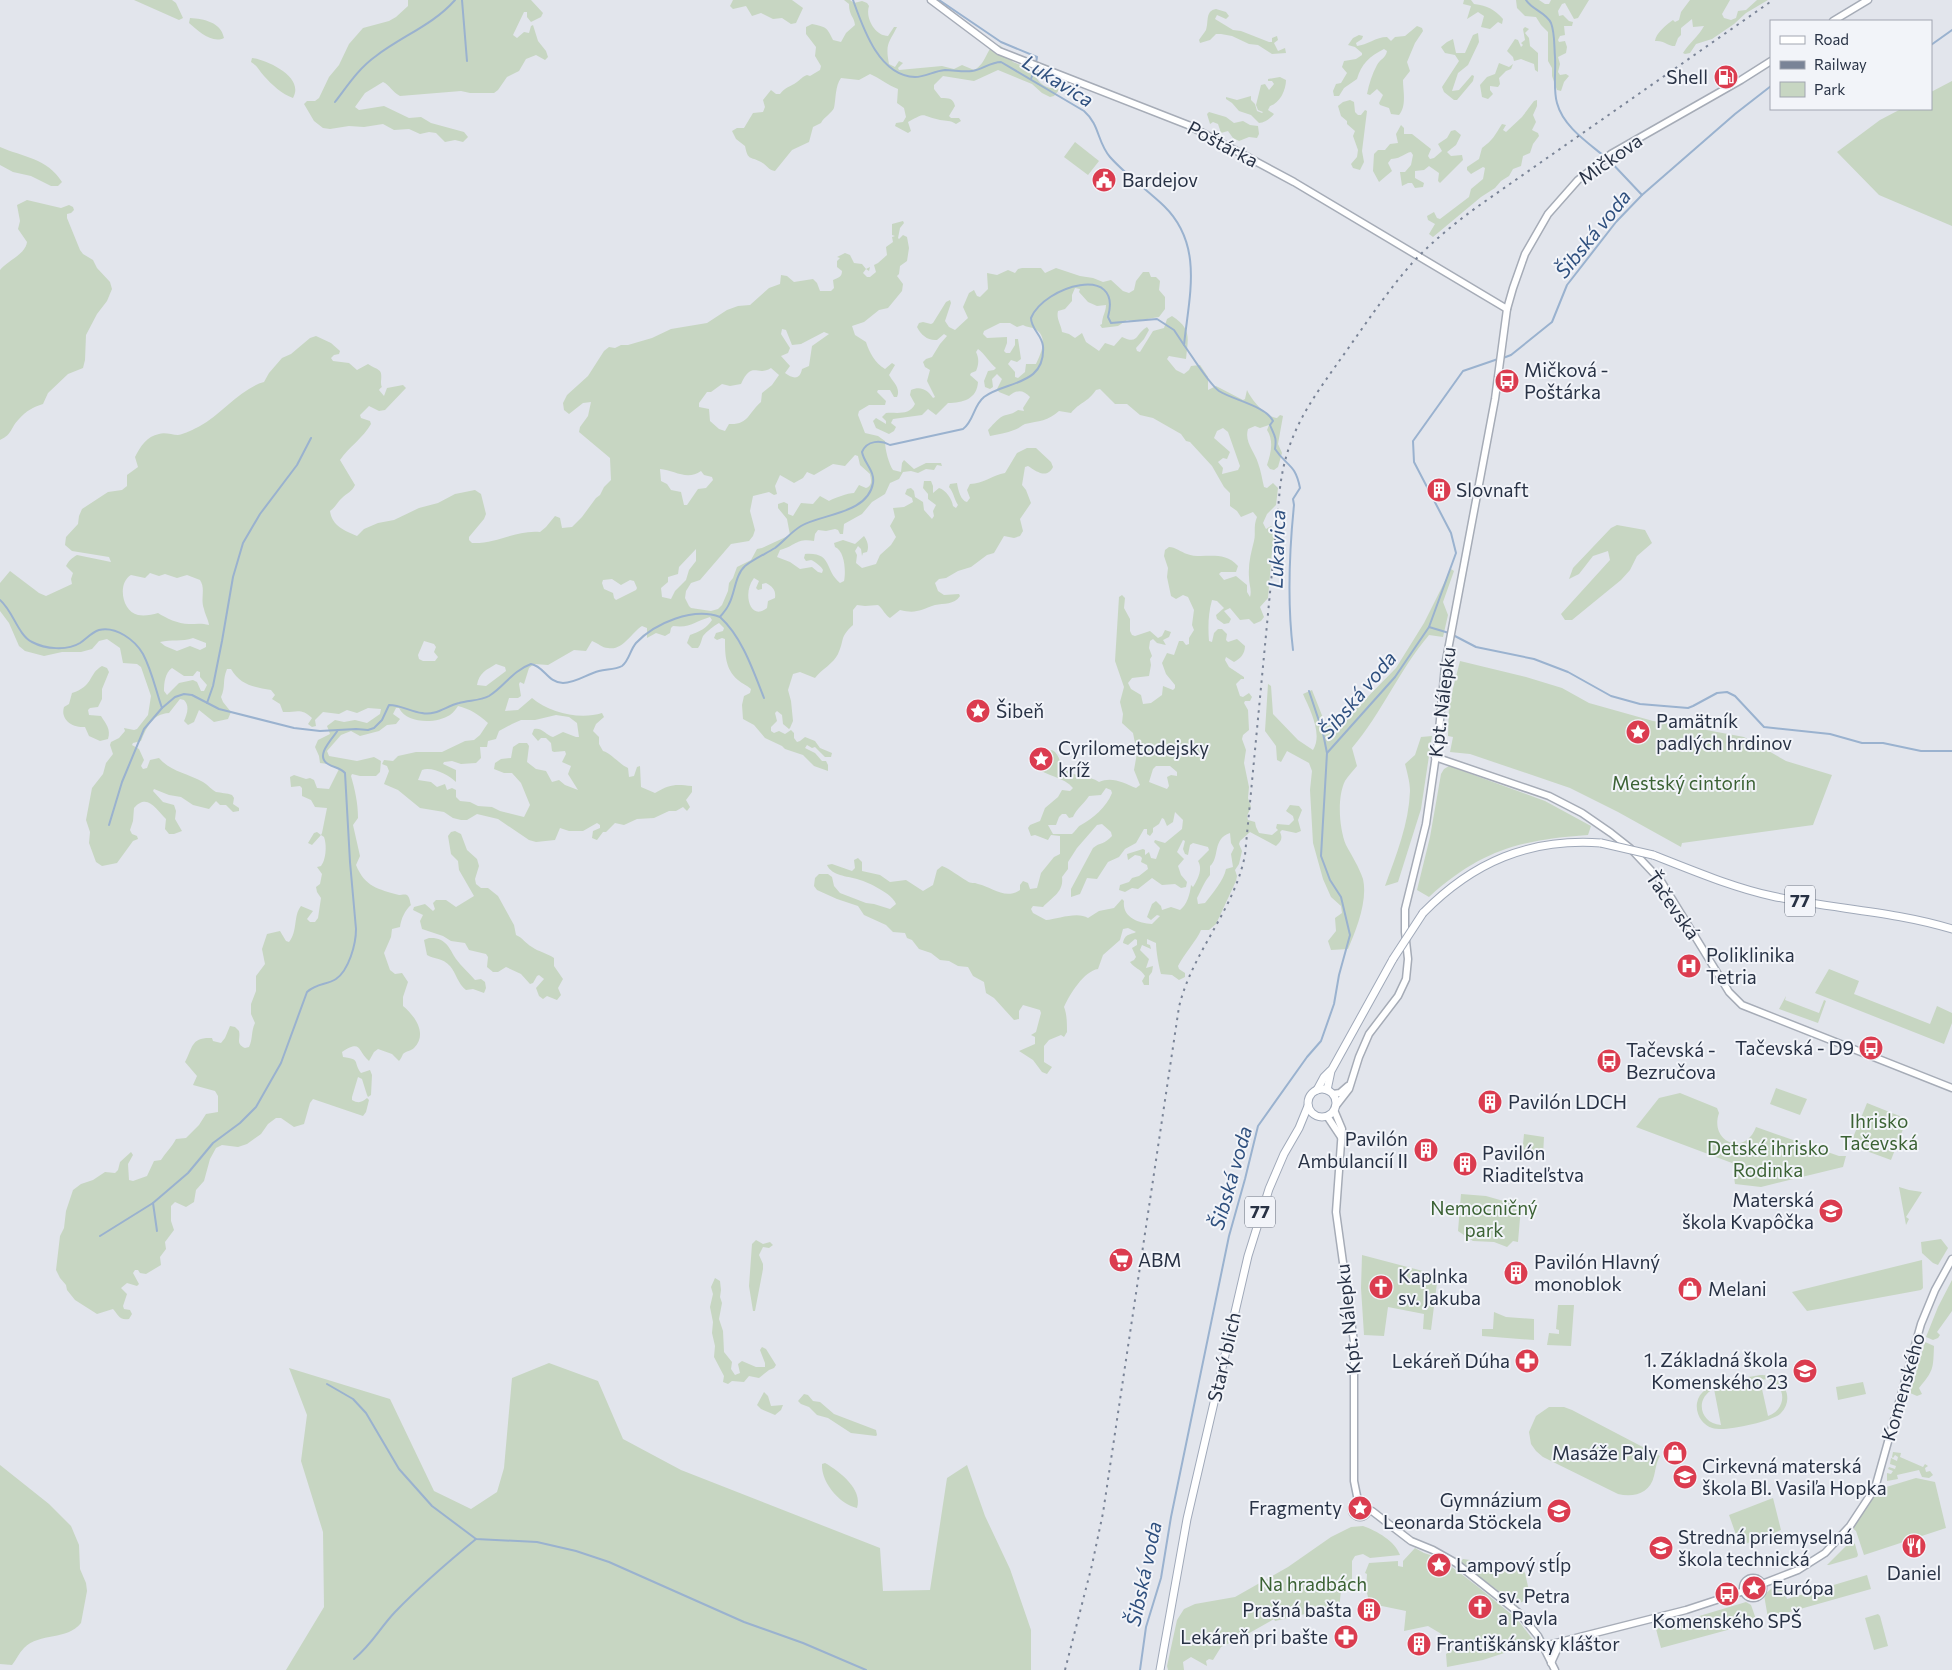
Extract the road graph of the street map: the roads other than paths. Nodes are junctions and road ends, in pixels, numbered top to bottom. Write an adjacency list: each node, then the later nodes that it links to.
1 (931, 0): 5 (street, Poštárka)
2 (1868, 0): 3 (street)
3 (1835, 20)
4 (1770, 62): 5 (street, Mičkova)
5 (1508, 309): 6 (street, Kpt. Nálepku)
6 (1435, 757): 9 (street, Kpt. Nálepku); 10 (street, Ťačevská)
7 (1952, 929): 8 (main road, 77, bridge)
8 (1331, 1071): 11 (main road, 77); 12 (main road, 77)
9 (1351, 1081): 12 (street); 14 (street, Kpt. Nálepku)
10 (1952, 1088)
11 (1318, 1090): 12 (main road); 13 (main road, 77)
12 (1330, 1092): 14 (main road, 77)
13 (1308, 1106): 15 (main road); 17 (main road, Starý blich / 77)
14 (1335, 1108): 16 (main road); 18 (street, Kpt. Nálepku)
15 (1317, 1116): 16 (main road); 17 (main road, Starý blich / 77)
16 (1327, 1116): 18 (street)
17 (1299, 1128): 27 (main road, Starý blich / 77)
18 (1341, 1138): 20 (street, Kpt. Nálepku)
19 (1952, 1259): 22 (street, Komenského)
20 (1358, 1501): 21 (street); 21 (street)
21 (1368, 1511): 25 (street)
22 (1762, 1584): 23 (street); 23 (street)
23 (1744, 1592): 24 (street)
24 (1560, 1643): 25 (street); 26 (street)
25 (1544, 1646): 26 (street)
26 (1551, 1663): 28 (street)
27 (1160, 1670)
28 (1555, 1670)

